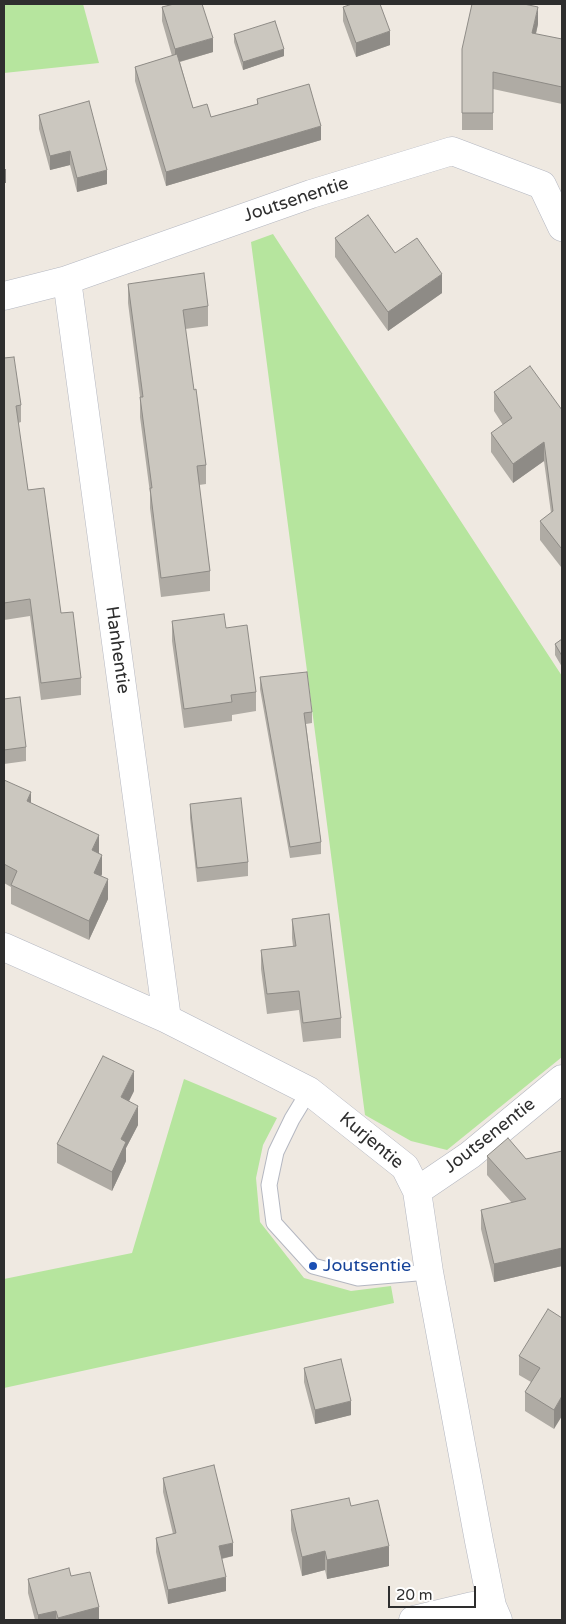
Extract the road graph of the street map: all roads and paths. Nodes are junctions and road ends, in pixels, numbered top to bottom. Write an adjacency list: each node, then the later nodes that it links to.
1 (562, 227): 2 (street, Joutsenentie)
2 (67, 280): 3 (street, Joutsenentie); 5 (street, Hanhentie)
3 (4, 296)
4 (4, 947): 5 (street, Kurjentie)
5 (167, 1019): 7 (street, Kurjentie)
6 (562, 1079): 8 (street, Joutsenentie)
7 (309, 1091): 8 (street, Kurjentie); 9 (lane)
8 (417, 1191): 9 (street, Kurjentie)
9 (429, 1272): 10 (street, Kurjentie)
10 (495, 1613): 11 (street)
11 (413, 1620)

